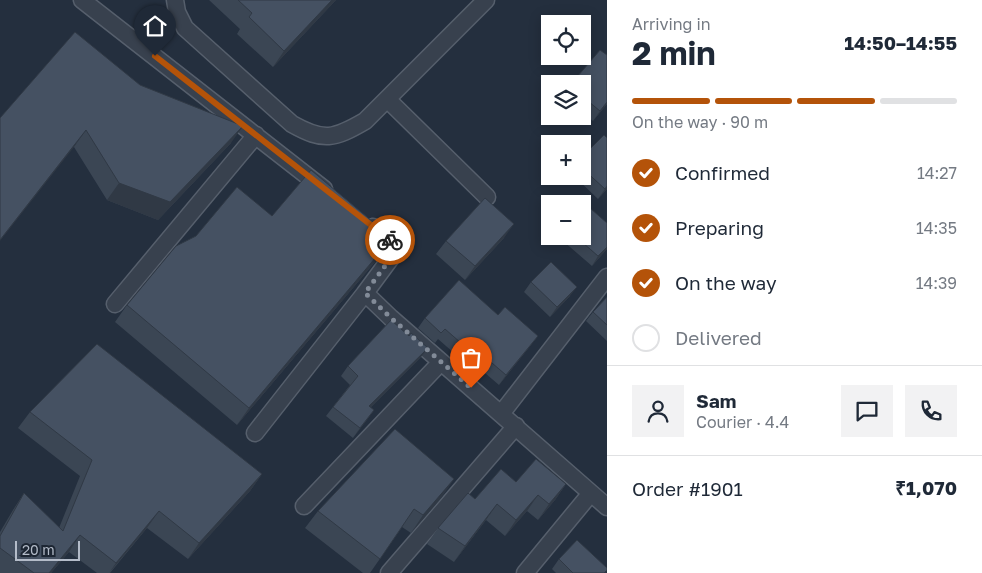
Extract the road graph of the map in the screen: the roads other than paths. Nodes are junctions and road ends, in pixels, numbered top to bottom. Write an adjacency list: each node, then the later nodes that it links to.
1 (82, 0): 5 (street)
2 (176, 0): 4 (street)
3 (486, 0): 4 (street)
4 (387, 99): 6 (street)
5 (256, 135): 7 (street); 11 (street)
6 (488, 197)
7 (339, 200)
8 (361, 217): 10 (street)
9 (607, 277): 13 (street)
10 (365, 293): 12 (street); 15 (street)
11 (115, 304)
12 (441, 362): 13 (street); 17 (street)
13 (501, 414): 14 (street)
14 (516, 426): 16 (street); 19 (street)
15 (255, 433)
16 (591, 493): 18 (street); 20 (street)
17 (304, 506)
18 (607, 507)
19 (389, 573)
20 (525, 573)

